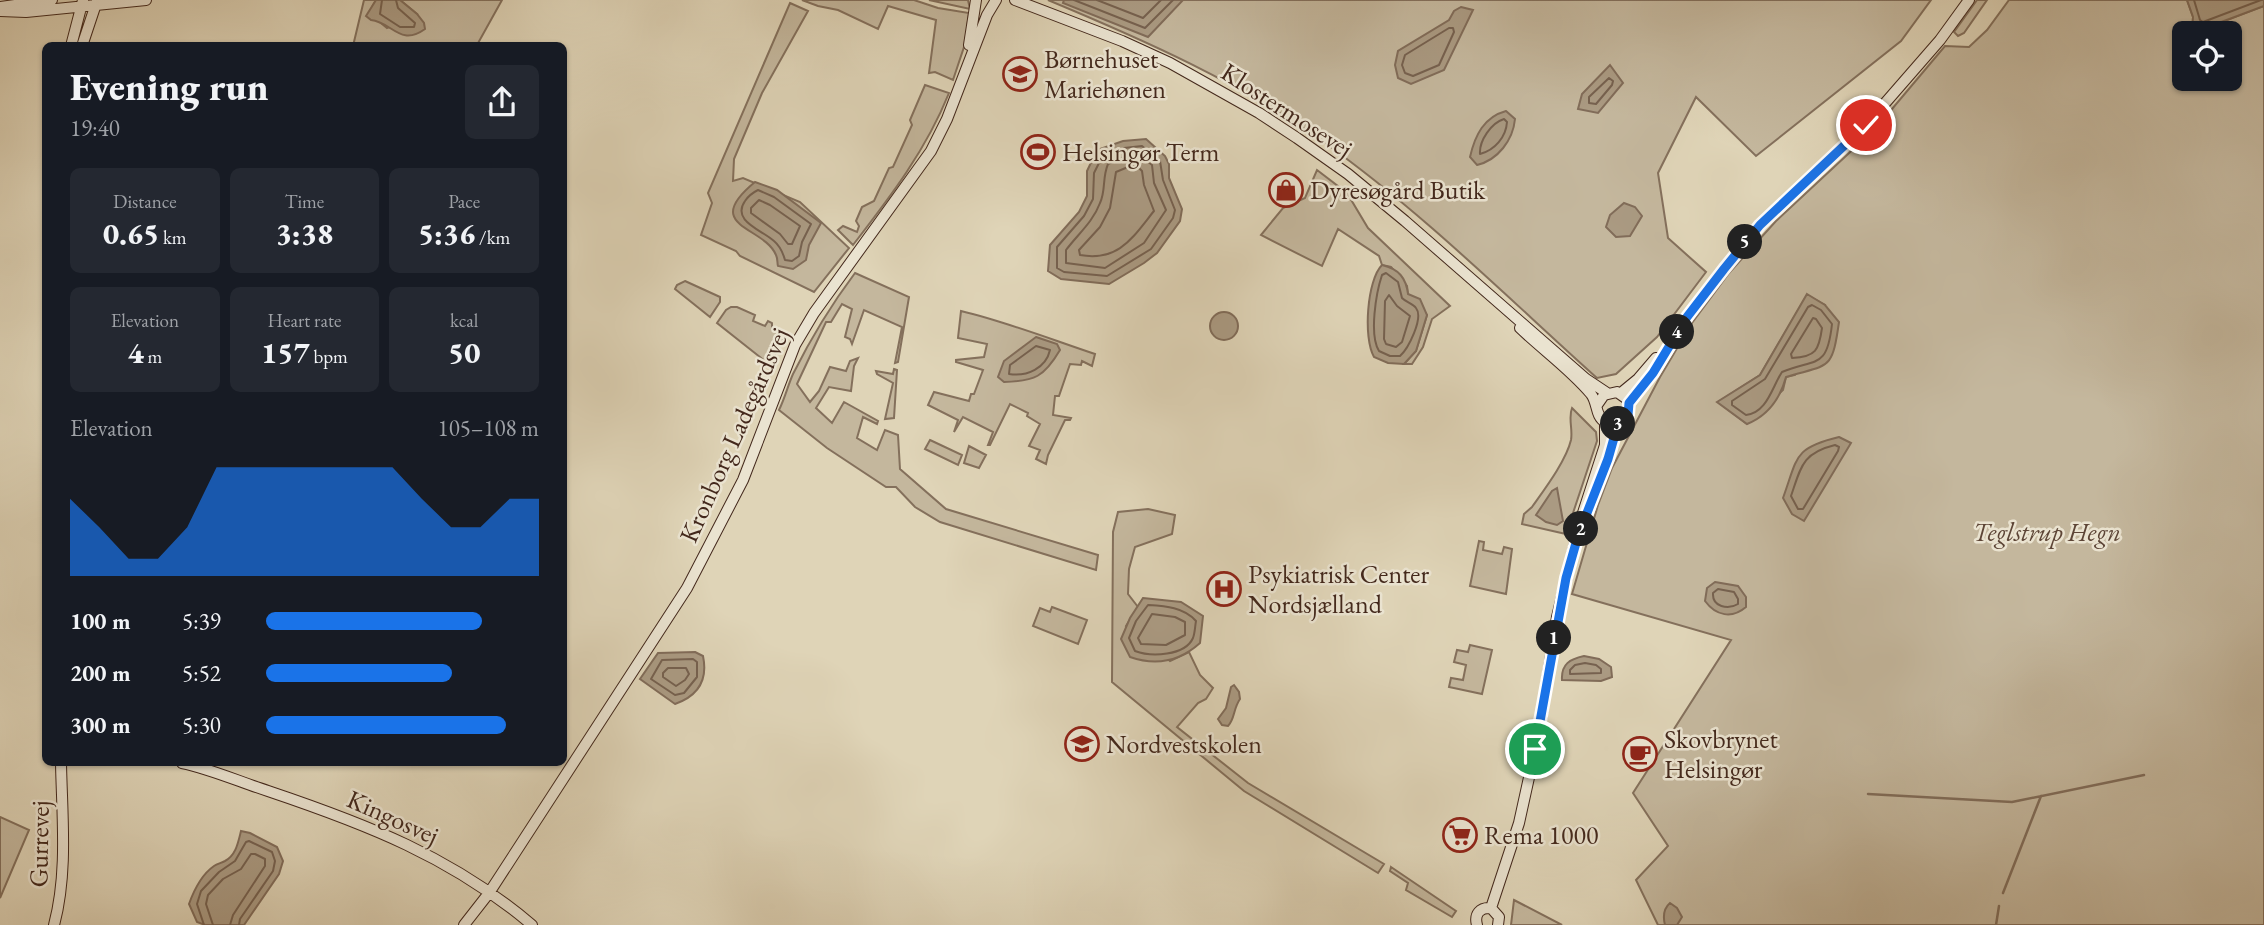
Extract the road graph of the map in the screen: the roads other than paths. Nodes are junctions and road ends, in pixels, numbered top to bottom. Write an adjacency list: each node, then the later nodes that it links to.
1 (52, 0): 8 (main road)
2 (146, 0): 7 (main road)
3 (976, 0): 11 (main road, Kronborg Ladegårdsvej)
4 (996, 0): 11 (main road, Kronborg Ladegårdsvej)
5 (1014, 0): 12 (main road, Klostermosevej)
6 (1969, 0): 13 (main road)
7 (89, 2): 8 (main road); 9 (main road); 10 (main road)
8 (3, 10)
9 (73, 42)
10 (81, 42)
11 (967, 66): 23 (main road, Kronborg Ladegårdsvej)
12 (1504, 308): 14 (main road, Klostermosevej); 17 (main road, Klostermosevej)
13 (1671, 342): 15 (main road); 16 (main road)
14 (1607, 393): 15 (main road); 17 (main road)
15 (1621, 393): 16 (main road)
16 (1629, 403): 19 (main road)
17 (1597, 405): 18 (main road)
18 (1605, 422): 19 (main road); 20 (main road)
19 (1618, 424): 20 (main road)
20 (1578, 536): 24 (main road)
21 (61, 766): 25 (main road, Gurrevej)
22 (191, 766): 23 (main road, Kingosvej)
23 (489, 893): 26 (main road, Kronborg Ladegårdsvej); 27 (main road, Kingosvej)
24 (1491, 908): 28 (main road); 29 (main road)
25 (54, 925)
26 (464, 925)
27 (532, 925)
28 (1477, 925)
29 (1498, 925)

